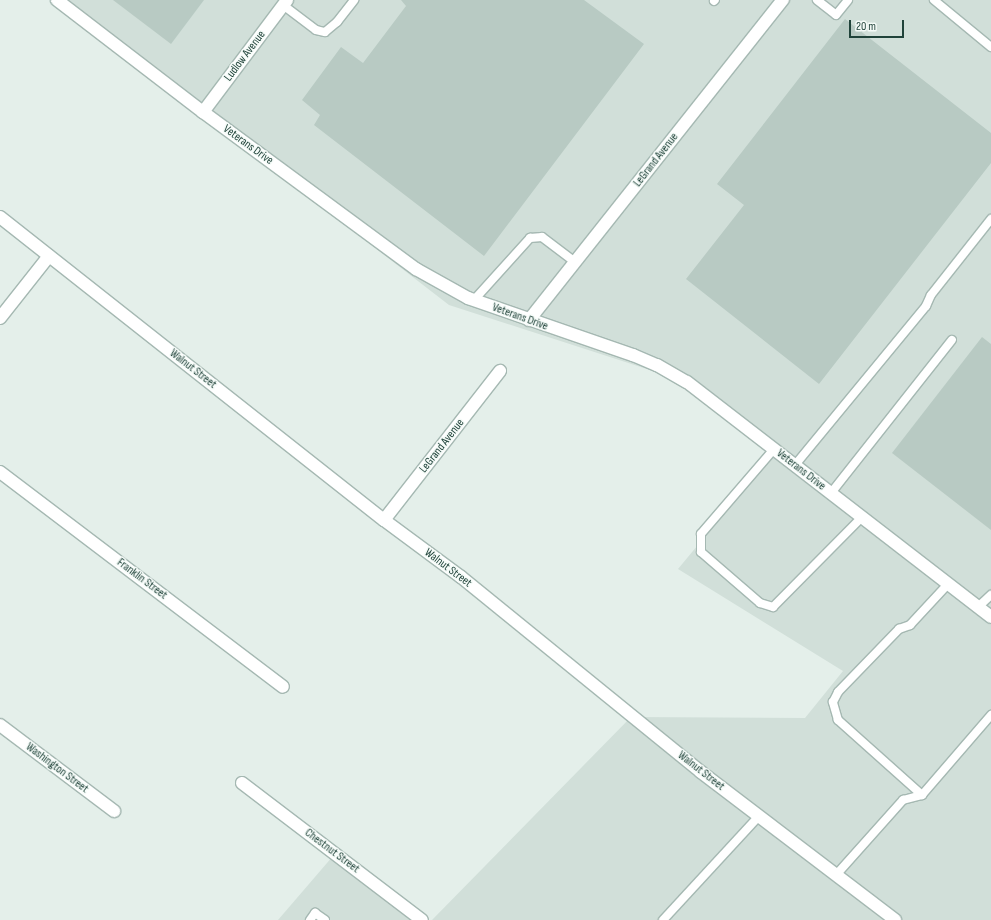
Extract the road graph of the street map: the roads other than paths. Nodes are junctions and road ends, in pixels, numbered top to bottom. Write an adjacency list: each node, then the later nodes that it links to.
1 (57, 0): 9 (street, Veterans Drive)
2 (354, 0): 7 (lane)
3 (783, 0): 13 (street, LeGrand Avenue)
4 (817, 0): 5 (lane)
5 (848, 0)
6 (934, 0): 8 (lane)
7 (285, 3): 9 (street, Ludlow Avenue)
8 (991, 47)
9 (203, 112): 14 (street, Veterans Drive)
10 (0, 217): 12 (street, Walnut Street)
11 (991, 219): 20 (lane)
12 (49, 256): 15 (street); 24 (street, Walnut Street)
13 (575, 262): 14 (lane); 16 (street, LeGrand Avenue)
14 (474, 300): 16 (street, Veterans Drive)
15 (0, 318)
16 (529, 320): 19 (street, Veterans Drive)
17 (952, 340): 22 (lane)
18 (500, 372): 24 (street, LeGrand Avenue)
19 (774, 449): 20 (street, Veterans Drive); 23 (lane)
20 (795, 465): 22 (street, Veterans Drive)
21 (0, 472): 29 (street, Franklin Street)
22 (831, 493): 23 (street, Veterans Drive)
23 (862, 517): 25 (street, Veterans Drive)
24 (384, 520): 35 (street, Walnut Street)
25 (948, 584): 27 (street, Veterans Drive); 33 (lane)
26 (991, 595): 27 (lane)
27 (978, 607): 28 (street, Veterans Drive)
28 (991, 617)
29 (283, 686)
30 (991, 715): 33 (lane)
31 (0, 725): 34 (street, Washington Street)
32 (242, 783): 39 (street, Chestnut Street)
33 (922, 795): 36 (lane)
34 (114, 811)
35 (759, 816): 36 (street, Walnut Street); 40 (lane)
36 (836, 875): 41 (street, Walnut Street)
37 (310, 920): 38 (lane)
38 (325, 920)
39 (422, 920)
40 (663, 920)
41 (895, 920)

